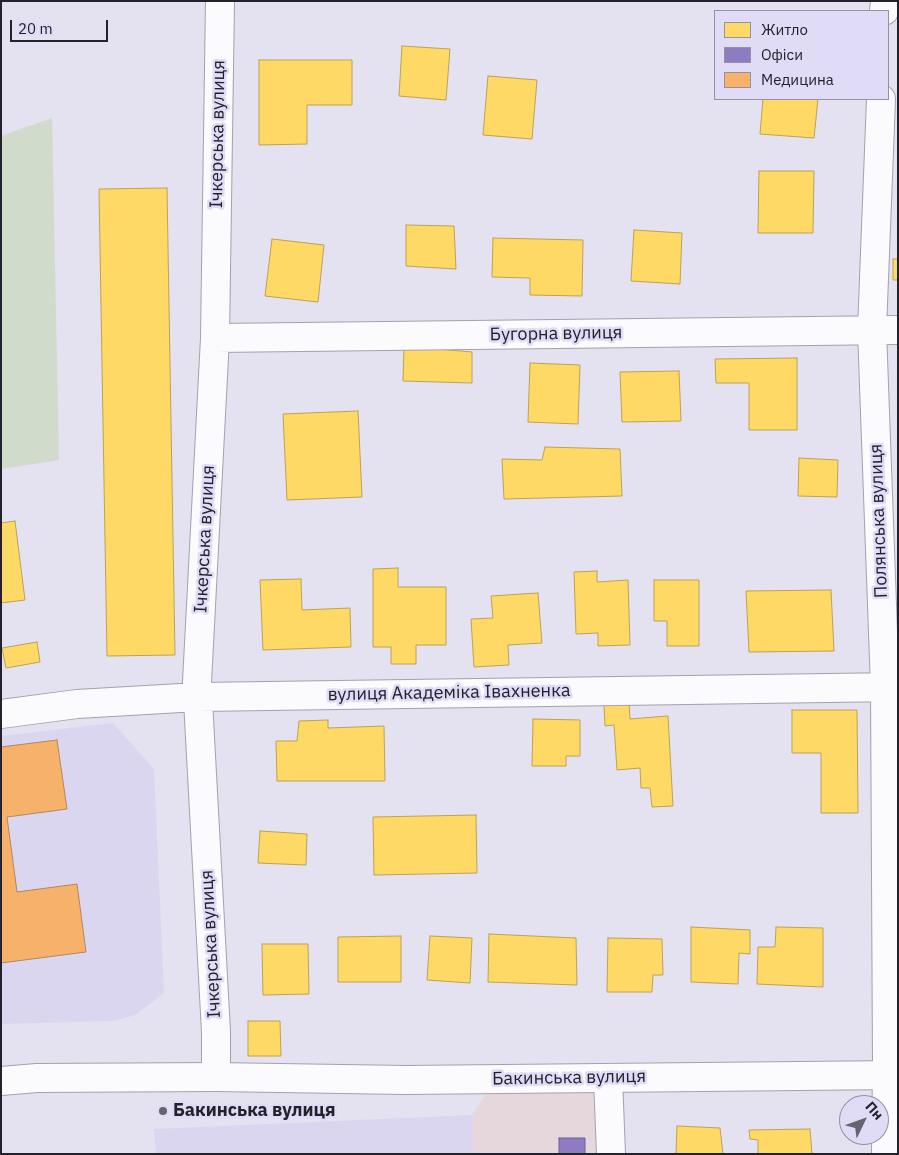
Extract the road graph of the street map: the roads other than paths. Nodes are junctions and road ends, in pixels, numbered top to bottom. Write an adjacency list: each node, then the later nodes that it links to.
1 (220, 1): 4 (street, Ічкерська вулиця)
2 (881, 100): 3 (street, Полянська вулиця)
3 (885, 330): 4 (street, Бугорна вулиця); 5 (street, Полянська вулиця)
4 (215, 338): 6 (street, Ічкерська вулиця)
5 (891, 687): 6 (street, вулиця Академіка Івахненка); 8 (street, Полянська вулиця)
6 (198, 697): 7 (street, вулиця Академіка Івахненка); 9 (street, Ічкерська вулиця)
7 (1, 714)
8 (892, 1074): 10 (street, Бакинська вулиця); 13 (street, Полянська вулиця)
9 (216, 1077): 10 (street, Бакинська вулиця); 11 (street, Бакинська вулиця)
10 (608, 1078): 12 (street)
11 (1, 1081)
12 (611, 1154)
13 (886, 1154)

